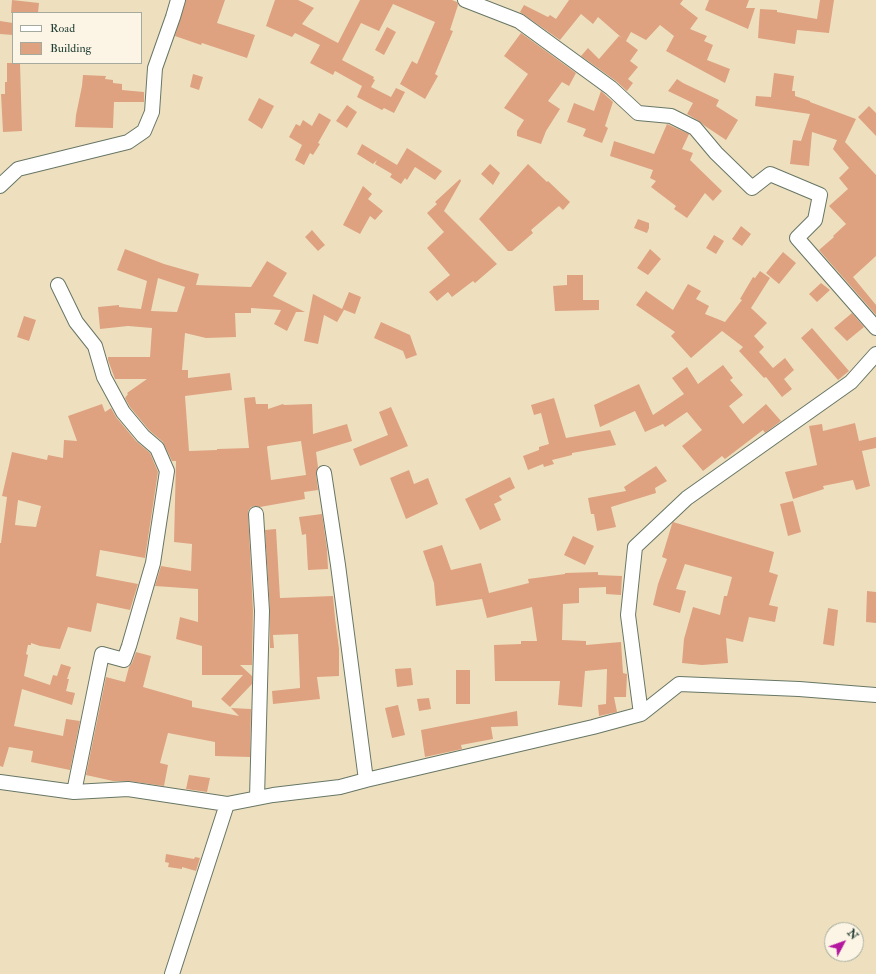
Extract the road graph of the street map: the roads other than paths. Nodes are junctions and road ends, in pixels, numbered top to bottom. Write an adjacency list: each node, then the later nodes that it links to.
1 (178, 0): 3 (street)
2 (465, 0): 5 (street)
3 (0, 186)
4 (58, 285): 13 (street)
5 (876, 328)
6 (876, 354): 10 (street)
7 (324, 473): 11 (street)
8 (256, 514): 14 (street)
9 (876, 695): 10 (street)
10 (641, 714): 11 (street)
11 (366, 780): 14 (street)
12 (0, 782): 13 (street)
13 (74, 792): 15 (street)
14 (257, 798): 15 (street)
15 (227, 804): 16 (street)
16 (172, 974)

